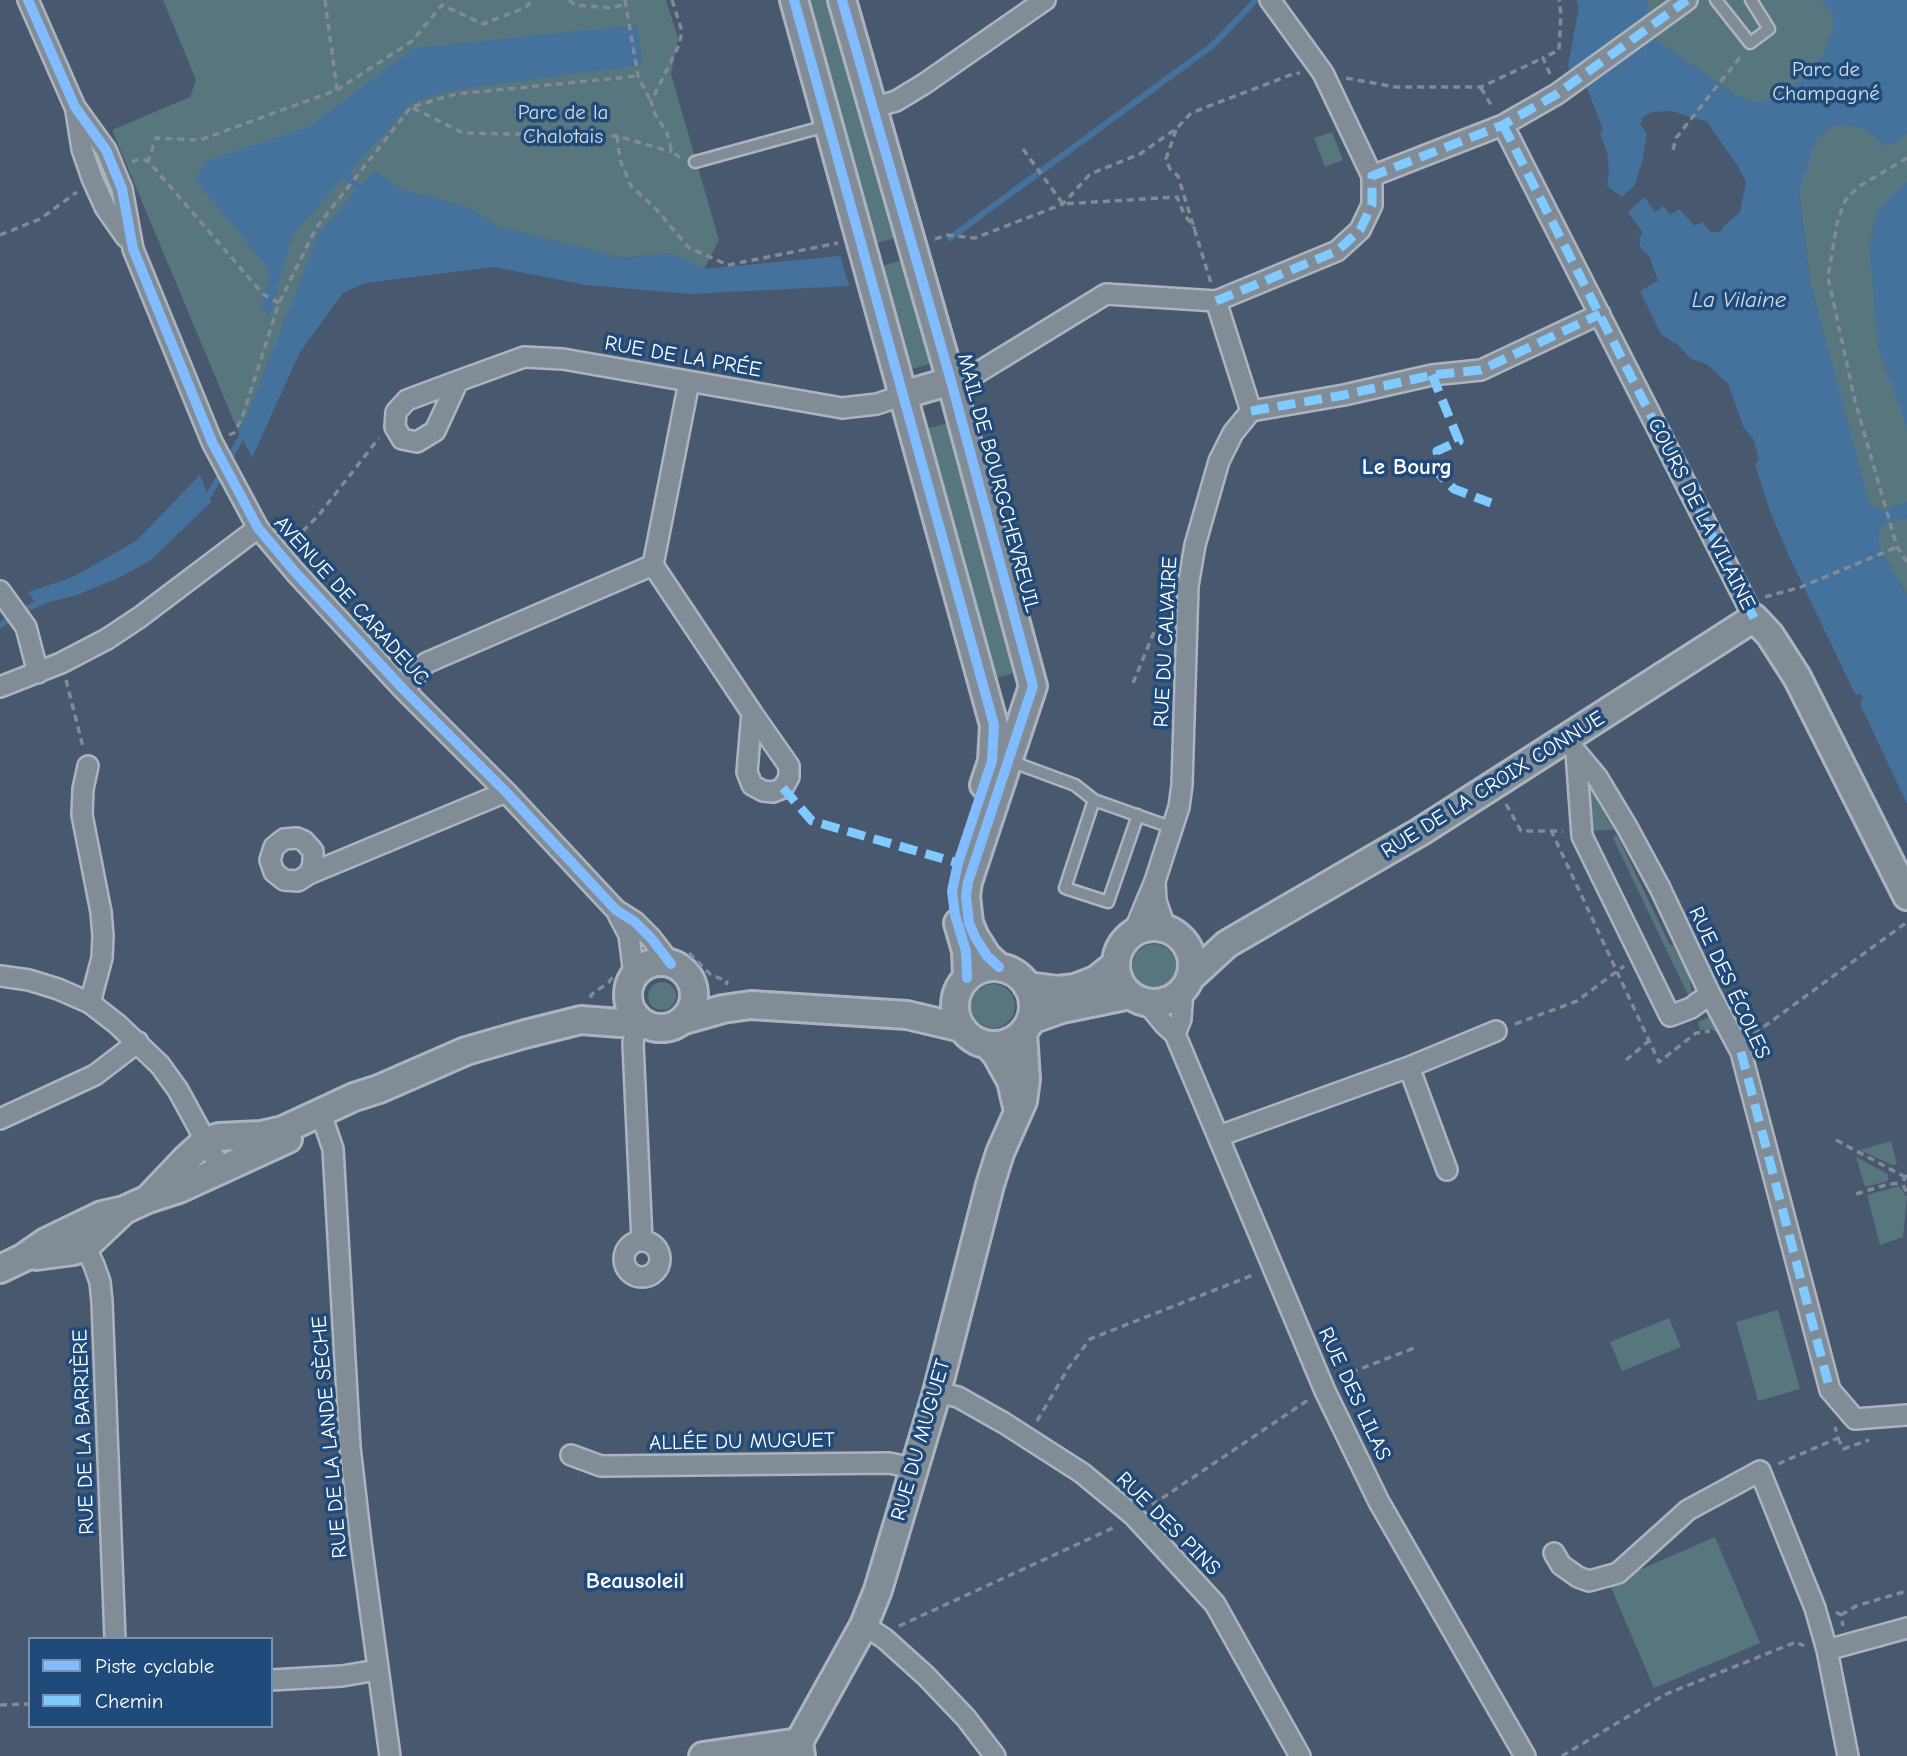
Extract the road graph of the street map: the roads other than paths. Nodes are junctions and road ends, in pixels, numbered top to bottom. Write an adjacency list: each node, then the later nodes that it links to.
1 (28, 0): 9 (street, AVENUE DE CARADEUC)
2 (794, 0): 11 (main road)
3 (842, 0): 10 (main road, MAIL DE BOURGCHEVREUIL)
4 (1045, 0): 10 (street)
5 (1687, 0): 12 (street)
6 (1716, 0): 7 (lane)
7 (1751, 0)
8 (1273, 4): 14 (street)
9 (75, 107): 15 (street, AVENUE DE CARADEUC); 15 (street, AVENUE DE CARADEUC)
10 (873, 108): 18 (main road, MAIL DE BOURGCHEVREUIL)
11 (830, 125): 13 (lane); 21 (main road)
12 (1503, 125): 14 (street); 17 (street, COURS DE LA VILAINE)
13 (695, 162)
14 (1372, 176): 16 (street)
15 (133, 249): 23 (street, AVENUE DE CARADEUC)
16 (1216, 302): 18 (street); 22 (street)
17 (1600, 314): 22 (street); 26 (street, COURS DE LA VILAINE)
18 (951, 381): 21 (main road); 32 (main road, MAIL DE BOURGCHEVREUIL)
19 (457, 382): 19 (street, RUE DE LA PRÉE); 20 (street, RUE DE LA PRÉE)
20 (690, 382): 21 (street, RUE DE LA PRÉE); 24 (street)
21 (903, 395): 51 (main road)
22 (1251, 411): 37 (street, RUE DU CALVAIRE)
23 (258, 528): 27 (street); 29 (street, AVENUE DE CARADEUC)
24 (653, 565): 29 (street, AVENUE DE CARADEUC); 30 (street)
25 (0, 591): 27 (street)
26 (1750, 610): 31 (main road, RUE DE LA CROIX CONNUE); 40 (main road, COURS DE LA VILAINE)
27 (38, 673): 28 (street)
28 (0, 687)
29 (404, 690): 34 (street, AVENUE DE CARADEUC)
30 (752, 713)
31 (1571, 746): 44 (main road, RUE DE LA CROIX CONNUE); 53 (street, RUE DES ÉCOLES); 53 (street)
32 (1010, 760): 35 (lane); 46 (main road, MAIL DE BOURGCHEVREUIL)
33 (88, 766): 55 (street)
34 (506, 792): 38 (street); 41 (street, AVENUE DE CARADEUC)
35 (1094, 800): 36 (lane); 36 (lane)
36 (1138, 814): 37 (lane)
37 (1174, 828): 39 (street, RUE DU CALVAIRE)
38 (309, 874)
39 (1155, 881): 42 (street, RUE DU CALVAIRE); 43 (street, RUE DU CALVAIRE)
40 (1907, 896)
41 (616, 910): 47 (street, AVENUE DE CARADEUC); 49 (street, AVENUE DE CARADEUC)
42 (1133, 934): 43 (main road); 45 (main road)
43 (1175, 935): 44 (main road); 50 (main road)
44 (1227, 944): 50 (main road, RUE DE LA CROIX CONNUE)
45 (1116, 964): 52 (main road); 54 (main road)
46 (999, 967): 51 (main road); 52 (main road)
47 (680, 970): 49 (main road); 56 (main road); 59 (main road)
48 (0, 976): 55 (street)
49 (631, 982): 58 (main road); 60 (main road)
50 (1187, 984): 54 (main road, RUE DE LA CROIX CONNUE); 64 (street)
51 (962, 986): 57 (main road); 62 (main road)
52 (1027, 986): 61 (main road)
53 (1710, 994): 80 (street, RUE DES ÉCOLES)
54 (1138, 999): 61 (main road, RUE DE LA CROIX CONNUE); 64 (street, RUE DES LILAS)
55 (90, 1003): 65 (street)
56 (751, 1005): 57 (main road); 59 (main road)
57 (907, 1014): 62 (main road)
58 (581, 1020): 60 (main road); 70 (main road)
59 (684, 1020): 60 (main road)
60 (639, 1021): 77 (street)
61 (1027, 1027): 66 (main road); 68 (main road, RUE DU MUGUET)
62 (962, 1028): 66 (main road)
63 (1496, 1031): 67 (street)
64 (1175, 1034): 71 (street, RUE DES LILAS)
65 (138, 1042): 69 (street); 72 (street)
66 (988, 1045): 68 (main road)
67 (1409, 1067): 71 (street); 74 (street)
68 (1018, 1112): 79 (main road, RUE DU MUGUET)
69 (0, 1119)
70 (324, 1122): 72 (main road); 73 (main road); 88 (street, RUE DE LA LANDE SÈCHE)
71 (1219, 1136): 95 (street, RUE DES LILAS)
72 (206, 1141): 73 (street); 75 (main road)
73 (221, 1169): 75 (main road)
74 (1447, 1170)
75 (148, 1199): 76 (main road)
76 (81, 1238): 78 (main road); 86 (street, RUE DE LA BARRIÈRE)
77 (642, 1241)
78 (12, 1263)
79 (937, 1392): 82 (main road, RUE DU MUGUET); 94 (street, RUE DES PINS)
80 (1907, 1415)
81 (571, 1455): 82 (street, ALLÉE DU MUGUET)
82 (914, 1468): 84 (main road, RUE DU MUGUET)
83 (1554, 1553): 87 (street)
84 (864, 1625): 90 (main road, RUE DU MUGUET); 93 (street)
85 (1907, 1628): 87 (street)
86 (115, 1637)
87 (1825, 1640): 96 (street)
88 (377, 1670): 89 (street); 91 (street, RUE DE LA LANDE SÈCHE)
89 (273, 1680)
90 (800, 1749): 92 (main road)
91 (390, 1756)
92 (703, 1756)
93 (995, 1756)
94 (1300, 1756)
95 (1525, 1756)
96 (1848, 1756)

